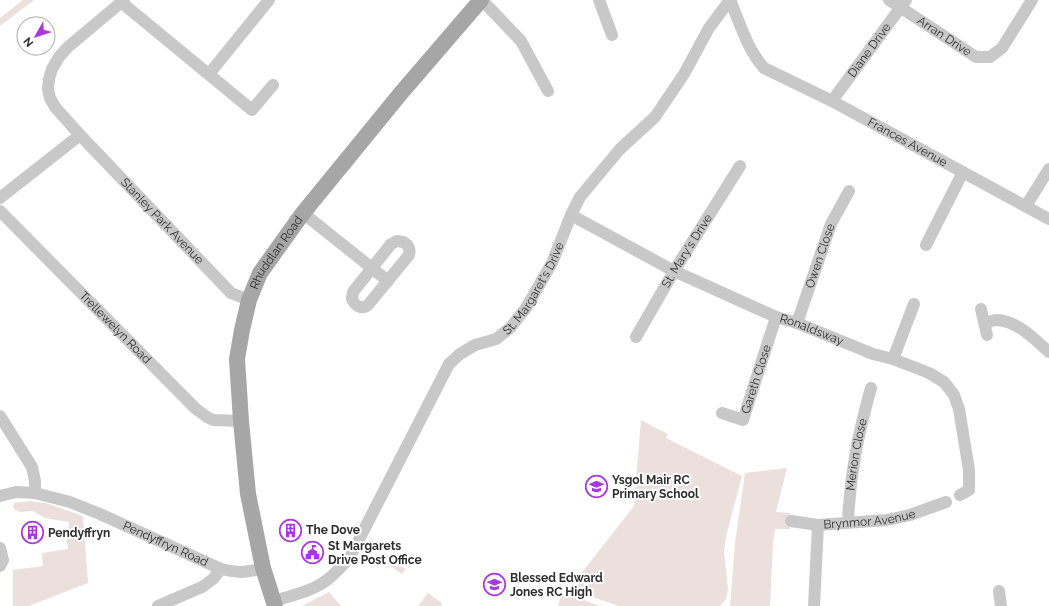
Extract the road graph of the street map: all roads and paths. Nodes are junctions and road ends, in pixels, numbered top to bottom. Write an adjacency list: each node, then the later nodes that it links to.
1 (269, 0): 10 (street)
2 (481, 0): 12 (street); 22 (main road, Rhuddlan Road)
3 (600, 0): 9 (street)
4 (730, 0): 13 (street, Frances Avenue); 23 (street, St. Margaret's Drive)
5 (889, 0): 8 (street, Arran Drive)
6 (1032, 0): 8 (street, Arran Drive)
7 (123, 1): 10 (street); 14 (street, Stanley Park Avenue)
8 (903, 4): 13 (street, Diane Drive)
9 (612, 35)
10 (209, 74): 11 (street)
11 (273, 85)
12 (548, 91)
13 (832, 101): 17 (street, Frances Avenue)
14 (80, 135): 19 (street); 29 (street, Stanley Park Avenue)
15 (740, 166): 27 (street, St. Mary's Drive)
16 (1049, 169): 20 (street)
17 (963, 172): 20 (street, Frances Avenue); 25 (street)
18 (849, 191): 34 (street, Owen Close)
19 (0, 198)
20 (1026, 206): 24 (street, Frances Avenue)
21 (0, 211): 42 (street, Trellewelyn Road)
22 (303, 213): 26 (street); 29 (main road, Rhuddlan Road)
23 (571, 215): 27 (street, Ronaldsway); 55 (street, St. Margaret's Drive)
24 (1049, 219)
25 (926, 245)
26 (372, 268): 28 (street); 28 (street); 28 (street)
27 (674, 271): 32 (street, Ronaldsway); 36 (street, St. Mary's Drive)
28 (388, 281)
29 (250, 300): 42 (main road, Rhuddlan Road)
30 (914, 304): 38 (street)
31 (981, 308): 33 (street)
32 (776, 317): 34 (street, Ronaldsway); 40 (street, Gareth Close)
33 (985, 323): 35 (street); 37 (street)
34 (797, 324): 38 (street, Ronaldsway)
35 (987, 335)
36 (636, 337)
37 (1049, 352)
38 (893, 359): 44 (street, Ronaldsway)
39 (871, 388): 48 (street, Merion Close)
40 (722, 413)
41 (0, 416): 43 (street)
42 (242, 421): 52 (main road, Rhuddlan Road)
43 (35, 493): 45 (street, Pendyffryn Road); 53 (street, Pendyffryn Road)
44 (960, 495)
45 (0, 496)
46 (946, 502): 48 (street, Brynmor Avenue)
47 (791, 521): 49 (street, Brynmor Avenue)
48 (848, 522): 49 (street, Brynmor Avenue)
49 (818, 525): 57 (street)
50 (0, 548): 51 (street)
51 (0, 566)
52 (263, 568): 53 (street, Pendyffryn Road); 55 (main road, Rhuddlan Road)
53 (221, 569): 56 (street)
54 (999, 591): 58 (street)
55 (275, 604)
56 (158, 606)
57 (814, 606)
58 (1001, 606)

